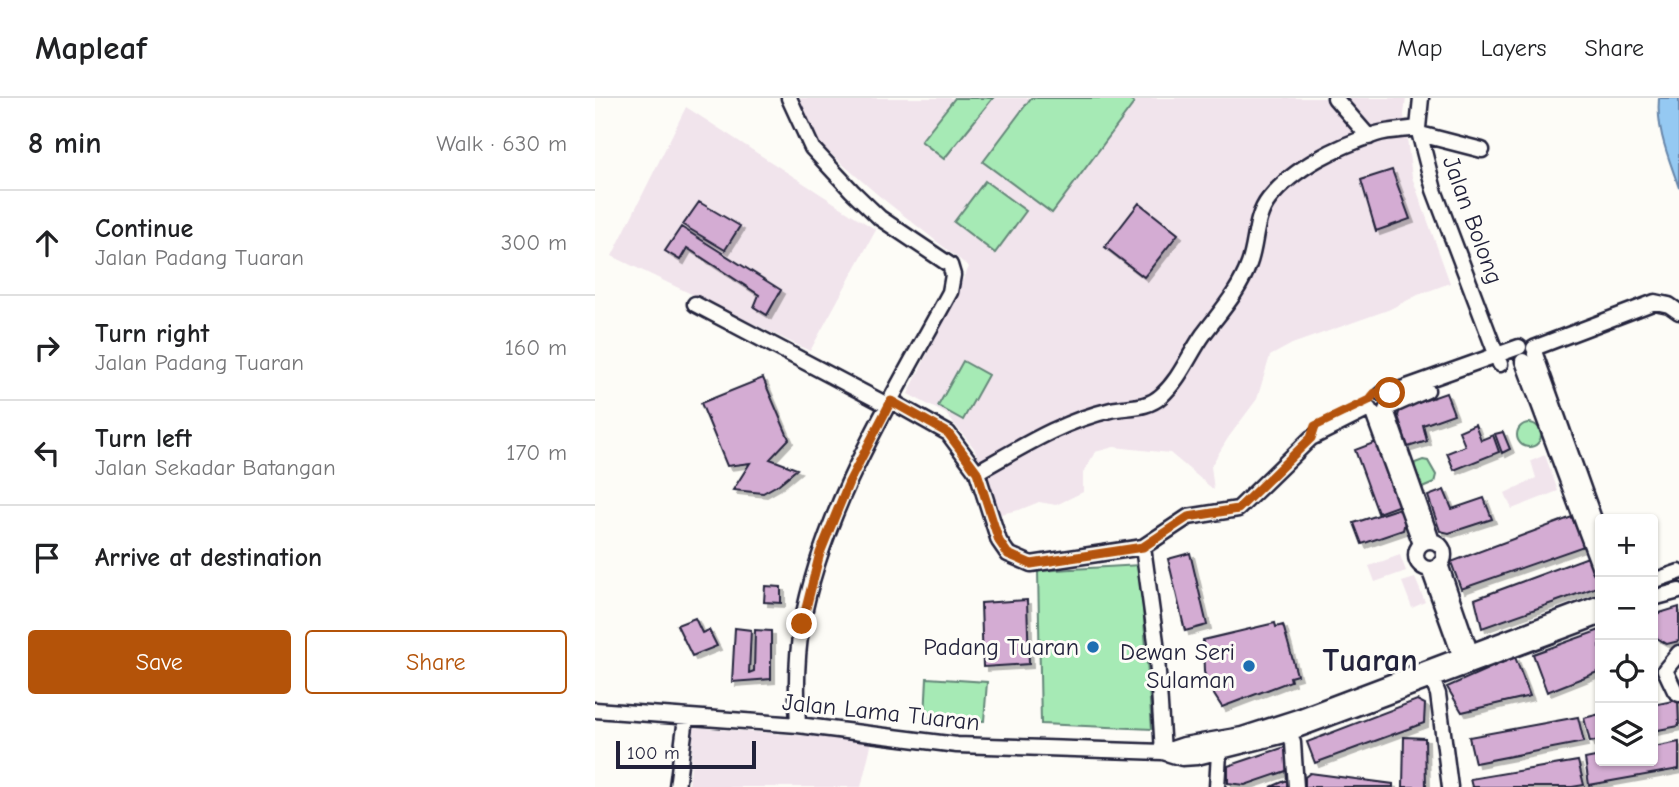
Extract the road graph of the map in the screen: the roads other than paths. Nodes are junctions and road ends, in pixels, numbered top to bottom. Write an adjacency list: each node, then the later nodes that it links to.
1 (789, 98): 12 (street)
2 (1335, 98): 5 (street)
3 (1421, 98): 4 (street, Jalan Bolong)
4 (1419, 131): 5 (street); 6 (street); 9 (street, Jalan Bolong)
5 (1369, 137): 14 (street)
6 (1482, 150)
7 (695, 304): 12 (street)
8 (1679, 312): 10 (street)
9 (1488, 329): 10 (street, Jalan Bolong); 11 (street)
10 (1517, 355): 11 (street); 13 (street); 15 (street); 18 (street)
11 (1478, 362): 13 (street)
12 (890, 403): 14 (street); 32 (street)
13 (1378, 406): 16 (street); 17 (street)
14 (977, 472): 17 (street)
15 (1595, 525)
16 (1423, 540): 19 (street); 19 (street)
17 (1143, 547): 34 (street)
18 (1595, 555)
19 (1434, 567): 27 (street)
20 (1679, 572): 21 (street)
21 (1658, 579)
22 (1679, 591): 23 (street)
23 (1658, 596)
24 (1595, 605): 27 (street)
25 (1595, 619): 27 (street)
26 (1679, 653): 29 (street)
27 (1469, 660): 28 (street)
28 (1433, 681): 33 (street, Jalan Lama Tuaran); 34 (street, Jalan Lama Tuaran); 39 (street)
29 (1679, 694)
30 (595, 710): 31 (street, Jalan Lama Tuaran)
31 (686, 718): 32 (street, Jalan Lama Tuaran); 36 (street)
32 (798, 725): 34 (street, Jalan Lama Tuaran)
33 (1290, 733): 35 (street, Jalan Lama Tuaran); 38 (street)
34 (1163, 752): 35 (street, Jalan Lama Tuaran)
35 (1219, 753): 37 (street)
36 (677, 787)
37 (1217, 787)
38 (1296, 787)
39 (1450, 787)

